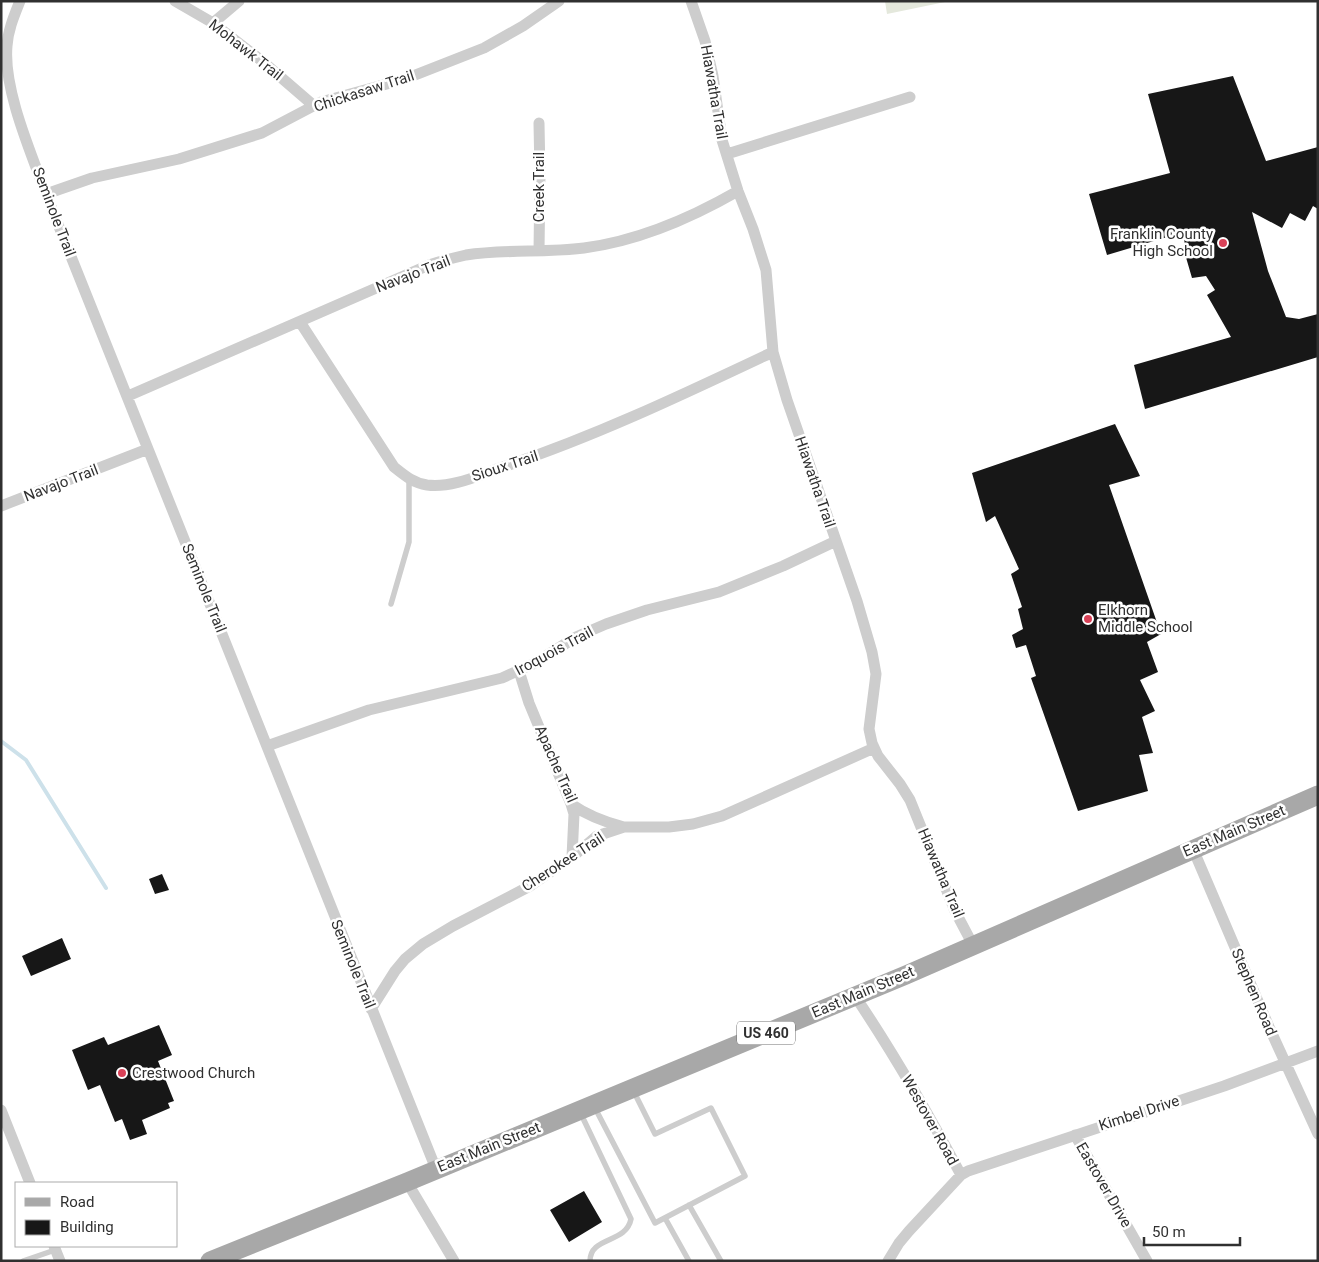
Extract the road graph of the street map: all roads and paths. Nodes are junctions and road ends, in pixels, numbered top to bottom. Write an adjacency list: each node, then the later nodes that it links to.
1 (20, 1): 7 (street, Seminole Trail)
2 (174, 1): 6 (street, Mohawk Trail)
3 (240, 1): 6 (street)
4 (560, 1): 9 (street, Chickasaw Trail)
5 (691, 1): 11 (street, Hiawatha Trail)
6 (213, 23): 9 (street, Mohawk Trail)
7 (4, 43): 13 (street, Seminole Trail)
8 (910, 97): 11 (street)
9 (313, 105): 13 (street, Chickasaw Trail)
10 (539, 123): 14 (street, Creek Trail)
11 (727, 154): 12 (street, Hiawatha Trail)
12 (738, 191): 14 (street, Navajo Trail); 16 (street, Hiawatha Trail)
13 (46, 194): 17 (street, Seminole Trail)
14 (538, 251): 15 (street, Navajo Trail)
15 (300, 322): 17 (street, Navajo Trail); 19 (street, Sioux Trail)
16 (774, 352): 19 (street, Sioux Trail); 21 (street, Hiawatha Trail)
17 (128, 396): 18 (street, Seminole Trail)
18 (148, 450): 20 (street, Navajo Trail); 24 (street, Seminole Trail)
19 (409, 479): 22 (lane)
20 (1, 506)
21 (836, 541): 23 (street, Iroquois Trail); 25 (street, Hiawatha Trail)
22 (391, 604)
23 (518, 672): 24 (street, Iroquois Trail); 27 (street, Apache Trail)
24 (267, 746): 33 (street, Seminole Trail)
25 (874, 748): 28 (street, Cherokee Trail); 31 (street, Hiawatha Trail)
26 (1318, 795): 29 (main road, East Main Street / US 460)
27 (571, 804): 28 (street, Apache Trail); 30 (street)
28 (624, 827): 30 (street, Cherokee Trail)
29 (1192, 849): 31 (main road, East Main Street / US 460); 35 (street, Stephen Road)
30 (572, 857): 33 (street, Cherokee Trail)
31 (973, 945): 32 (main road, East Main Street / US 460)
32 (855, 996): 36 (main road, East Main Street / US 460); 42 (street, Westover Road)
33 (371, 1008): 41 (street, Seminole Trail)
34 (1318, 1051): 35 (street, Kimbel Drive)
35 (1286, 1063): 39 (street, Stephen Road); 40 (street, Kimbel Drive)
36 (632, 1088): 37 (main road, East Main Street / US 460); 45 (lane)
37 (586, 1107): 41 (main road, East Main Street / US 460); 46 (lane); 53 (lane)
38 (1, 1110): 43 (street)
39 (1318, 1134)
40 (1075, 1135): 42 (street, Kimbel Drive); 57 (street, Eastover Drive)
41 (436, 1169): 44 (main road, East Main Street / US 460)
42 (961, 1175): 56 (street, Westover Road)
43 (30, 1182)
44 (407, 1182): 48 (main road, East Main Street / US 460); 52 (street)
45 (689, 1205): 46 (lane); 55 (lane)
46 (664, 1218): 54 (lane)
47 (54, 1248): 49 (lane); 50 (street)
48 (231, 1257): 51 (main road, East Main Street / US 460)
49 (23, 1261)
50 (60, 1261)
51 (210, 1261)
52 (454, 1261)
53 (590, 1261)
54 (689, 1261)
55 (721, 1261)
56 (888, 1261)
57 (1147, 1261)

